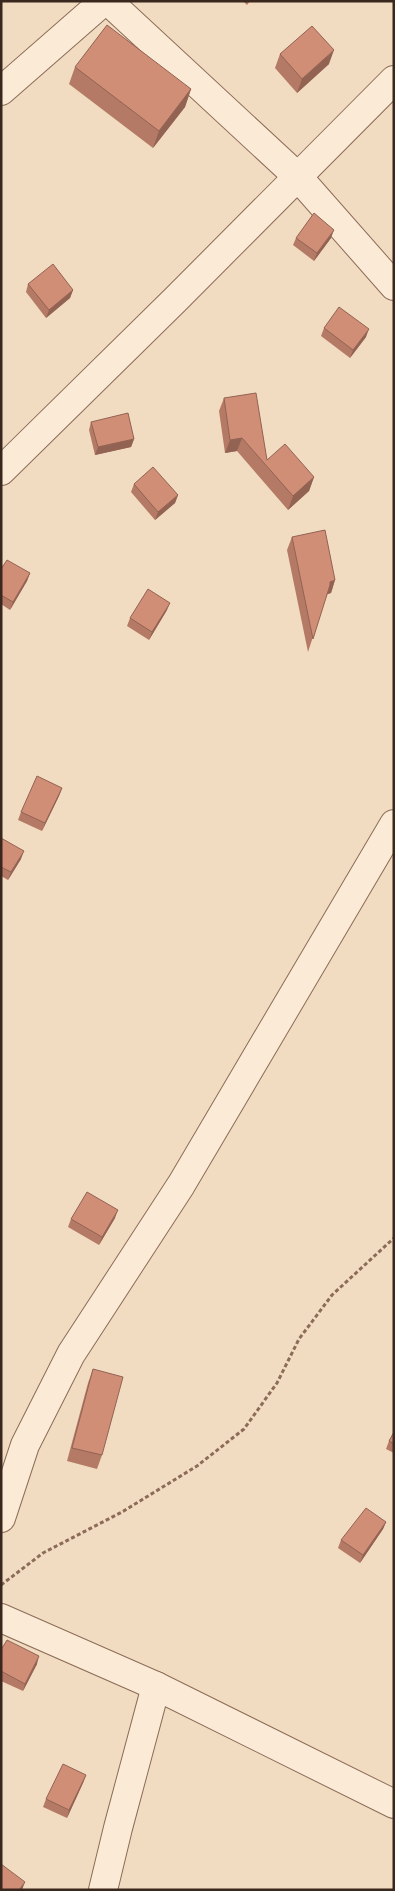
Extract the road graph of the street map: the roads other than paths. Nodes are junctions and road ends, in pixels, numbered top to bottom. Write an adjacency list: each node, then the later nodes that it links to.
1 (104, 1): 4 (street)
2 (108, 1): 5 (street)
3 (394, 80): 5 (street)
4 (1, 91)
5 (298, 177): 6 (street); 7 (street)
6 (394, 286)
7 (1, 471)
8 (394, 824): 9 (street)
9 (1, 1518)
10 (1, 1618): 11 (street)
11 (156, 1686): 12 (street); 13 (street)
12 (394, 1804)
13 (103, 1890)

